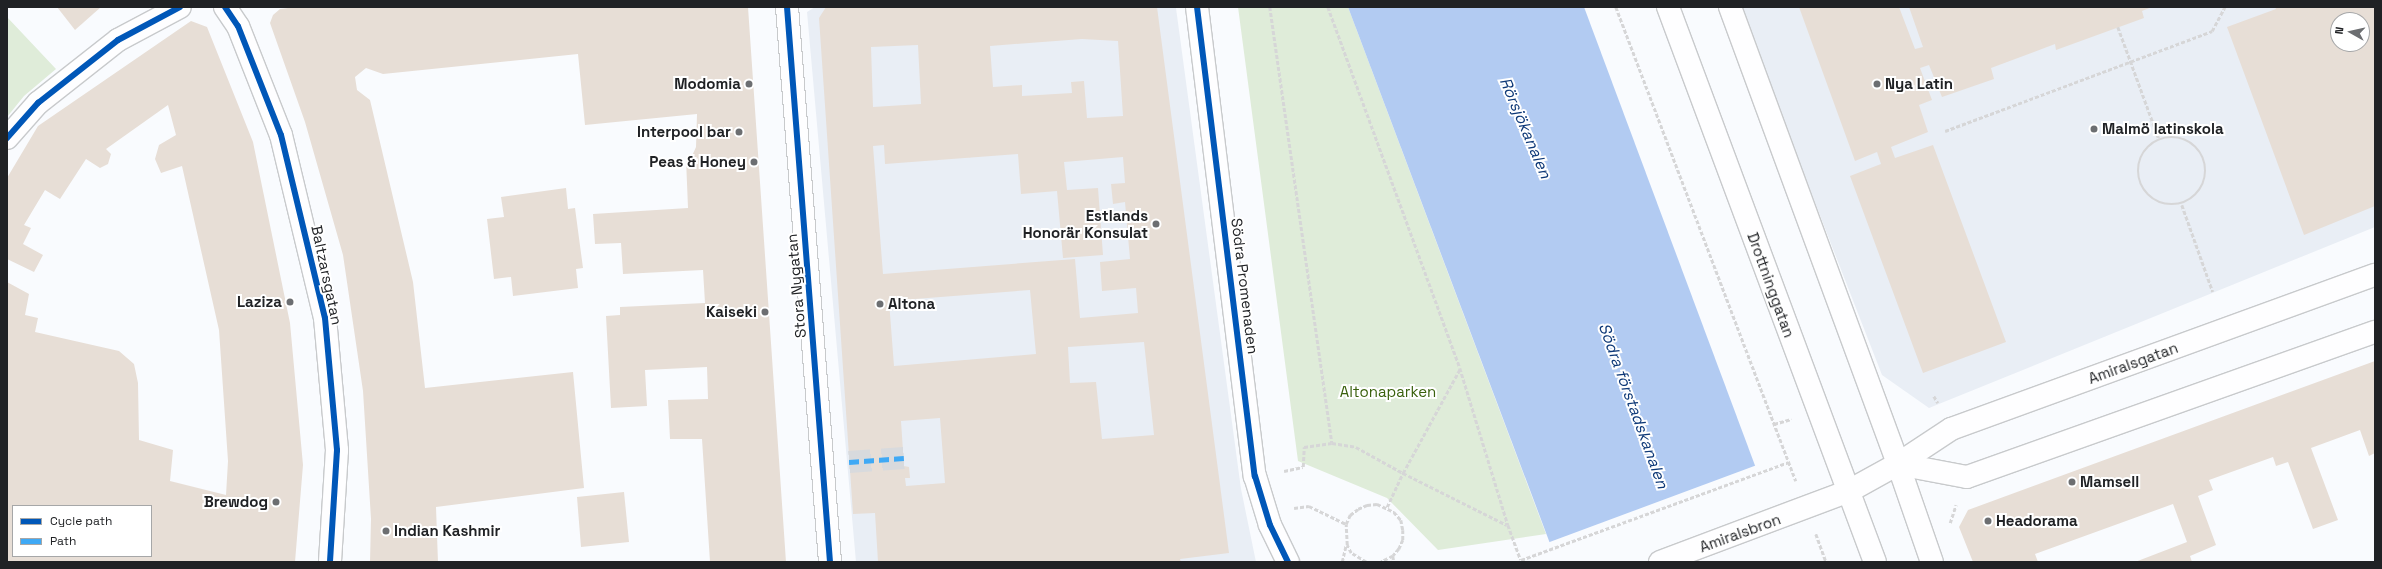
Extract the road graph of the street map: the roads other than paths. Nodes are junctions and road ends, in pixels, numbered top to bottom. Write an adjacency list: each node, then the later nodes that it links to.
1 (180, 7): 7 (main road)
2 (225, 7): 13 (main road, Baltzarsgatan)
3 (787, 7): 14 (main road, Stora Nygatan)
4 (1197, 7): 15 (main road, Södra Promenaden)
5 (1668, 7): 11 (main road, Drottninggatan)
6 (1730, 7): 10 (main road)
7 (7, 138)
8 (2375, 275): 10 (main road, Amiralsgatan)
9 (2375, 332): 10 (main road)
10 (1898, 464): 11 (main road, Amiralsgatan); 18 (main road)
11 (1849, 491): 12 (main road, Amiralsgatan); 17 (main road, Drottninggatan)
12 (1801, 510): 16 (main road, Amiralsbron)
13 (330, 562)
14 (830, 562)
15 (1288, 562)
16 (1660, 562)
17 (1875, 562)
18 (1932, 562)

